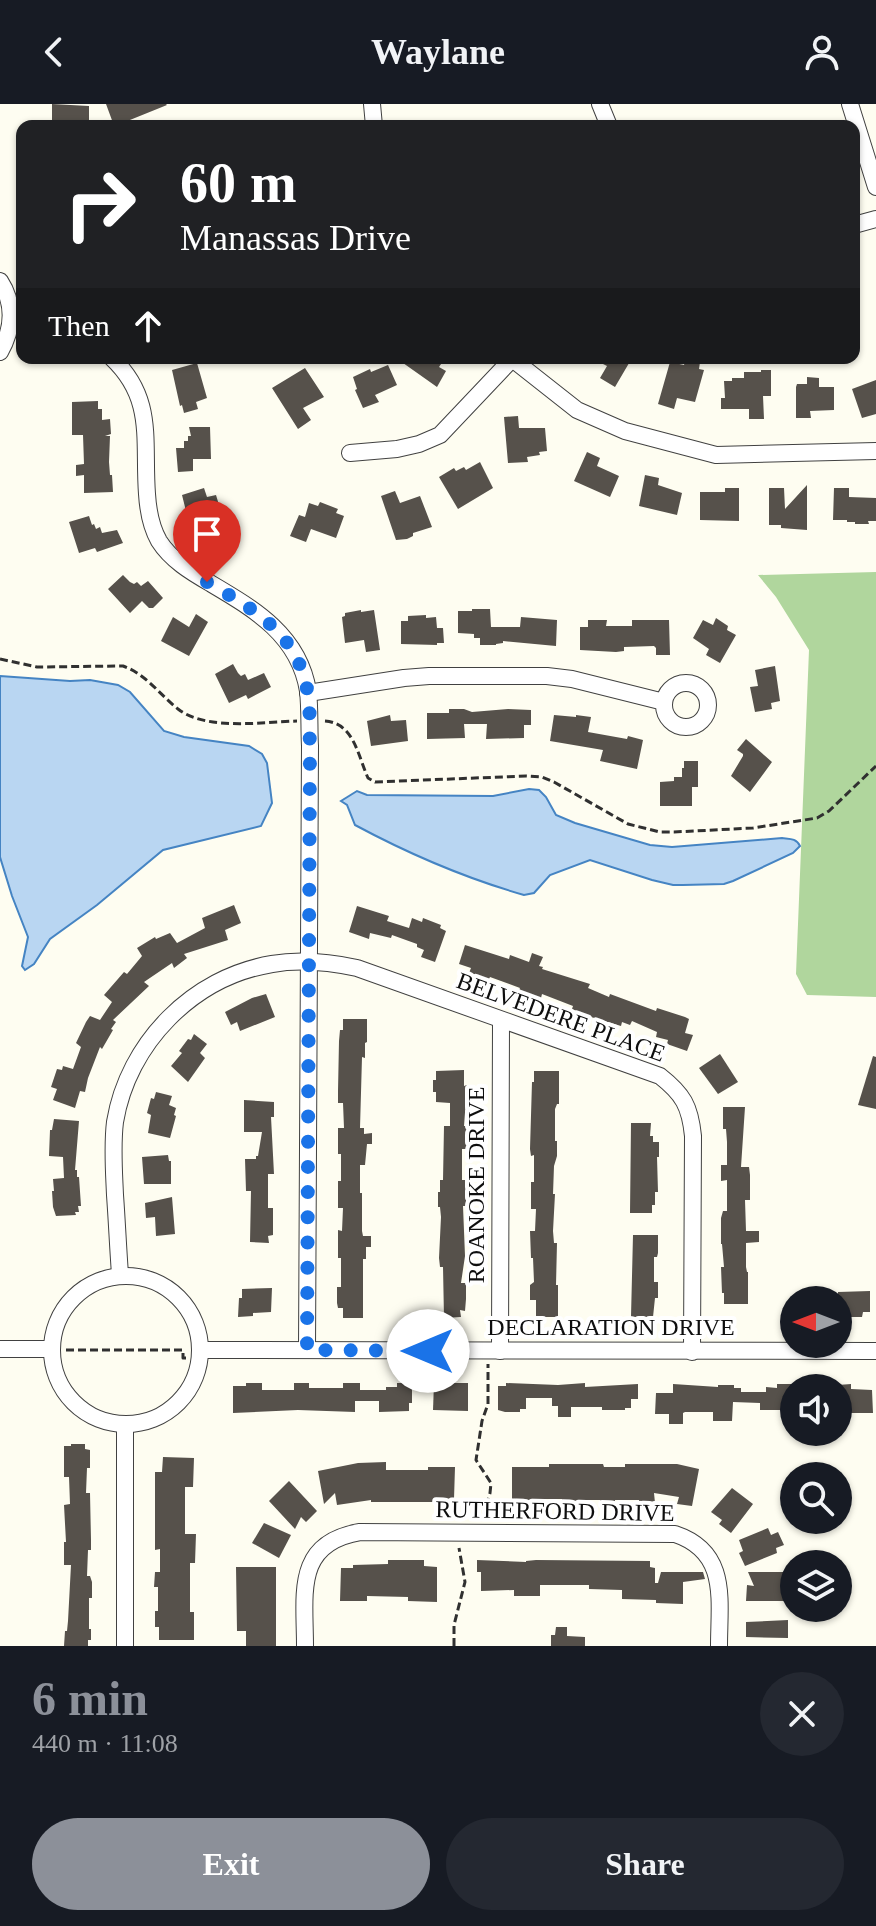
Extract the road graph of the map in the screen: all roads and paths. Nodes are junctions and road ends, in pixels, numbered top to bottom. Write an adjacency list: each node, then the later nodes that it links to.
1 (860, 136): 2 (street)
2 (876, 187)
3 (0, 281): 4 (street)
4 (16, 328): 5 (street)
5 (0, 352)
6 (118, 364): 12 (street)
7 (506, 364): 10 (street)
8 (520, 364): 9 (street)
9 (876, 451)
10 (350, 453)
11 (0, 659): 14 (path)
12 (308, 693): 13 (street); 14 (street)
13 (664, 702)
14 (309, 721): 15 (path); 16 (street)
15 (876, 766)
16 (309, 962): 17 (street, BELVEDERE PLACE); 18 (street, BELVEDERE PLACE); 21 (street)
17 (501, 1020): 22 (street, ROANOKE DRIVE); 24 (street, BELVEDERE PLACE)
18 (120, 1274): 19 (street); 25 (street)
19 (58, 1345): 20 (street); 25 (path); 26 (street)
20 (0, 1349)
21 (307, 1350): 22 (street, DECLARATION DRIVE); 25 (street, DECLARATION DRIVE)
22 (494, 1351): 24 (street, DECLARATION DRIVE); 28 (path)
23 (876, 1351): 24 (street, DECLARATION DRIVE)
24 (692, 1352)
25 (194, 1354): 26 (street)
26 (125, 1425): 29 (street)
27 (459, 1532): 28 (street, RUTHERFORD DRIVE); 30 (street, RUTHERFORD DRIVE); 31 (path)
28 (483, 1532): 32 (street, RUTHERFORD DRIVE)
29 (125, 1646)
30 (305, 1646)
31 (454, 1646)
32 (719, 1646)

